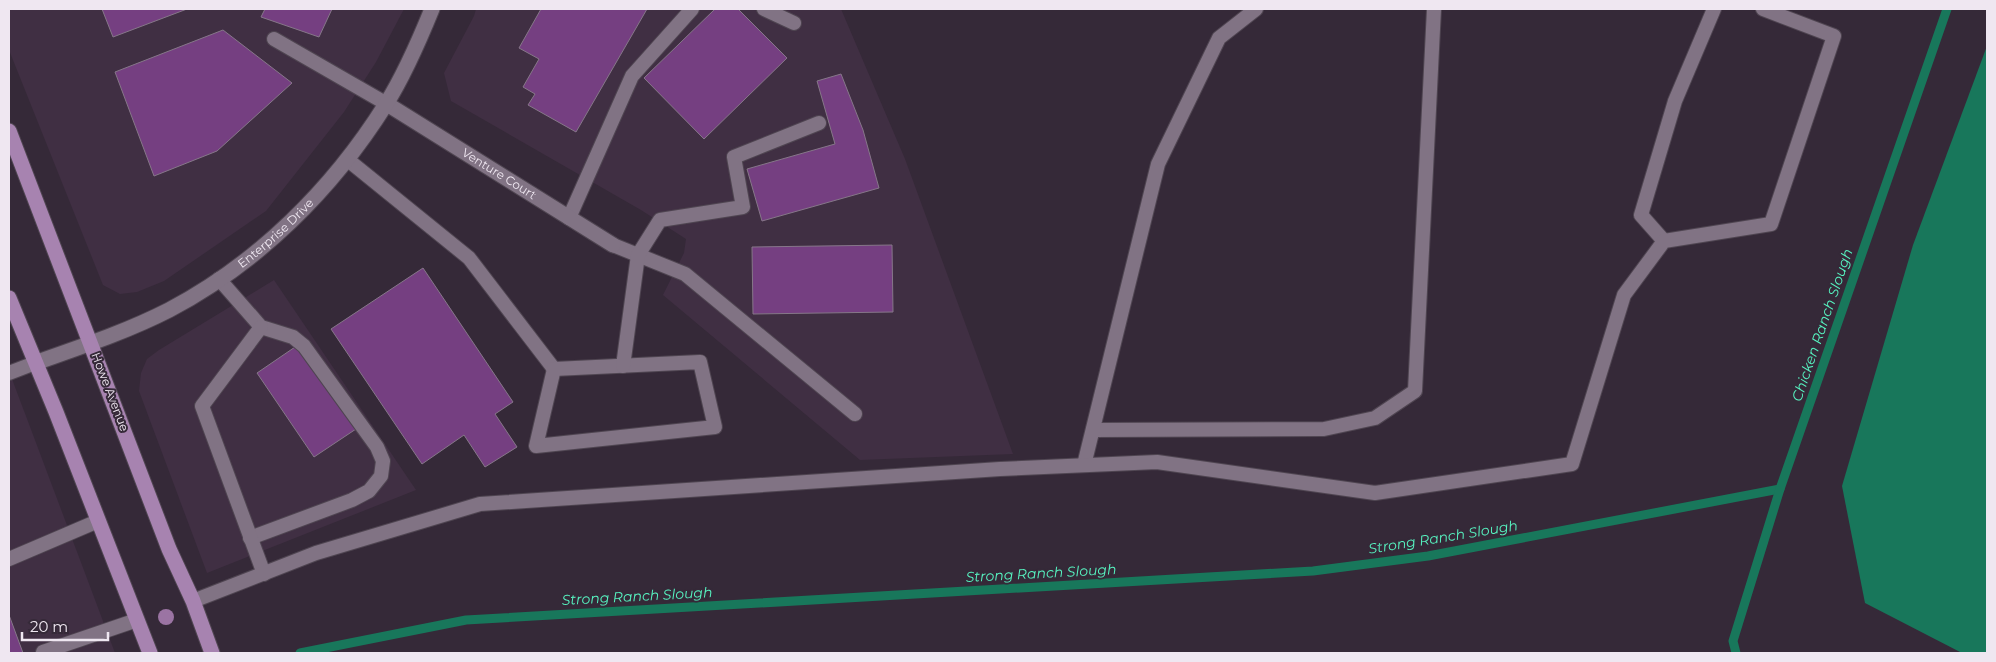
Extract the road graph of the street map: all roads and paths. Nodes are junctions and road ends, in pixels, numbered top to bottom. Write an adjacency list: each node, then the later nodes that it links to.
1 (432, 9): 10 (street, Enterprise Drive)
2 (692, 9): 14 (lane)
3 (764, 9): 8 (lane)
4 (1256, 9): 27 (lane)
5 (1434, 9): 27 (lane)
6 (1714, 9): 15 (lane)
7 (1763, 9): 15 (lane)
8 (794, 23)
9 (274, 39): 10 (lane)
10 (386, 104): 13 (street, Enterprise Drive); 14 (street, Venture Court)
11 (819, 123): 17 (lane)
12 (9, 131): 21 (main road, Howe Avenue)
13 (348, 160): 18 (street, Enterprise Drive); 24 (lane)
14 (569, 218): 16 (street, Venture Court)
15 (1664, 241): 28 (lane)
16 (614, 245): 17 (lane)
17 (638, 255): 23 (lane); 26 (lane)
18 (219, 280): 20 (lane); 21 (street, Enterprise Drive)
19 (9, 298): 22 (main road)
20 (261, 327): 30 (lane); 30 (lane)
21 (91, 343): 22 (street, Enterprise Drive); 33 (main road, Howe Avenue)
22 (35, 363): 25 (lane); 29 (main road)
23 (623, 366): 24 (lane); 24 (lane)
24 (554, 369)
25 (9, 373)
26 (855, 414)
27 (1094, 430): 28 (lane)
28 (1084, 465): 32 (lane)
29 (98, 521): 31 (lane); 34 (main road)
30 (250, 538): 32 (lane)
31 (9, 560)
32 (264, 574): 33 (lane)
33 (192, 601): 35 (main road, Howe Avenue)
34 (137, 620): 36 (lane); 37 (main road)
35 (211, 651)
36 (43, 652)
37 (150, 653)

